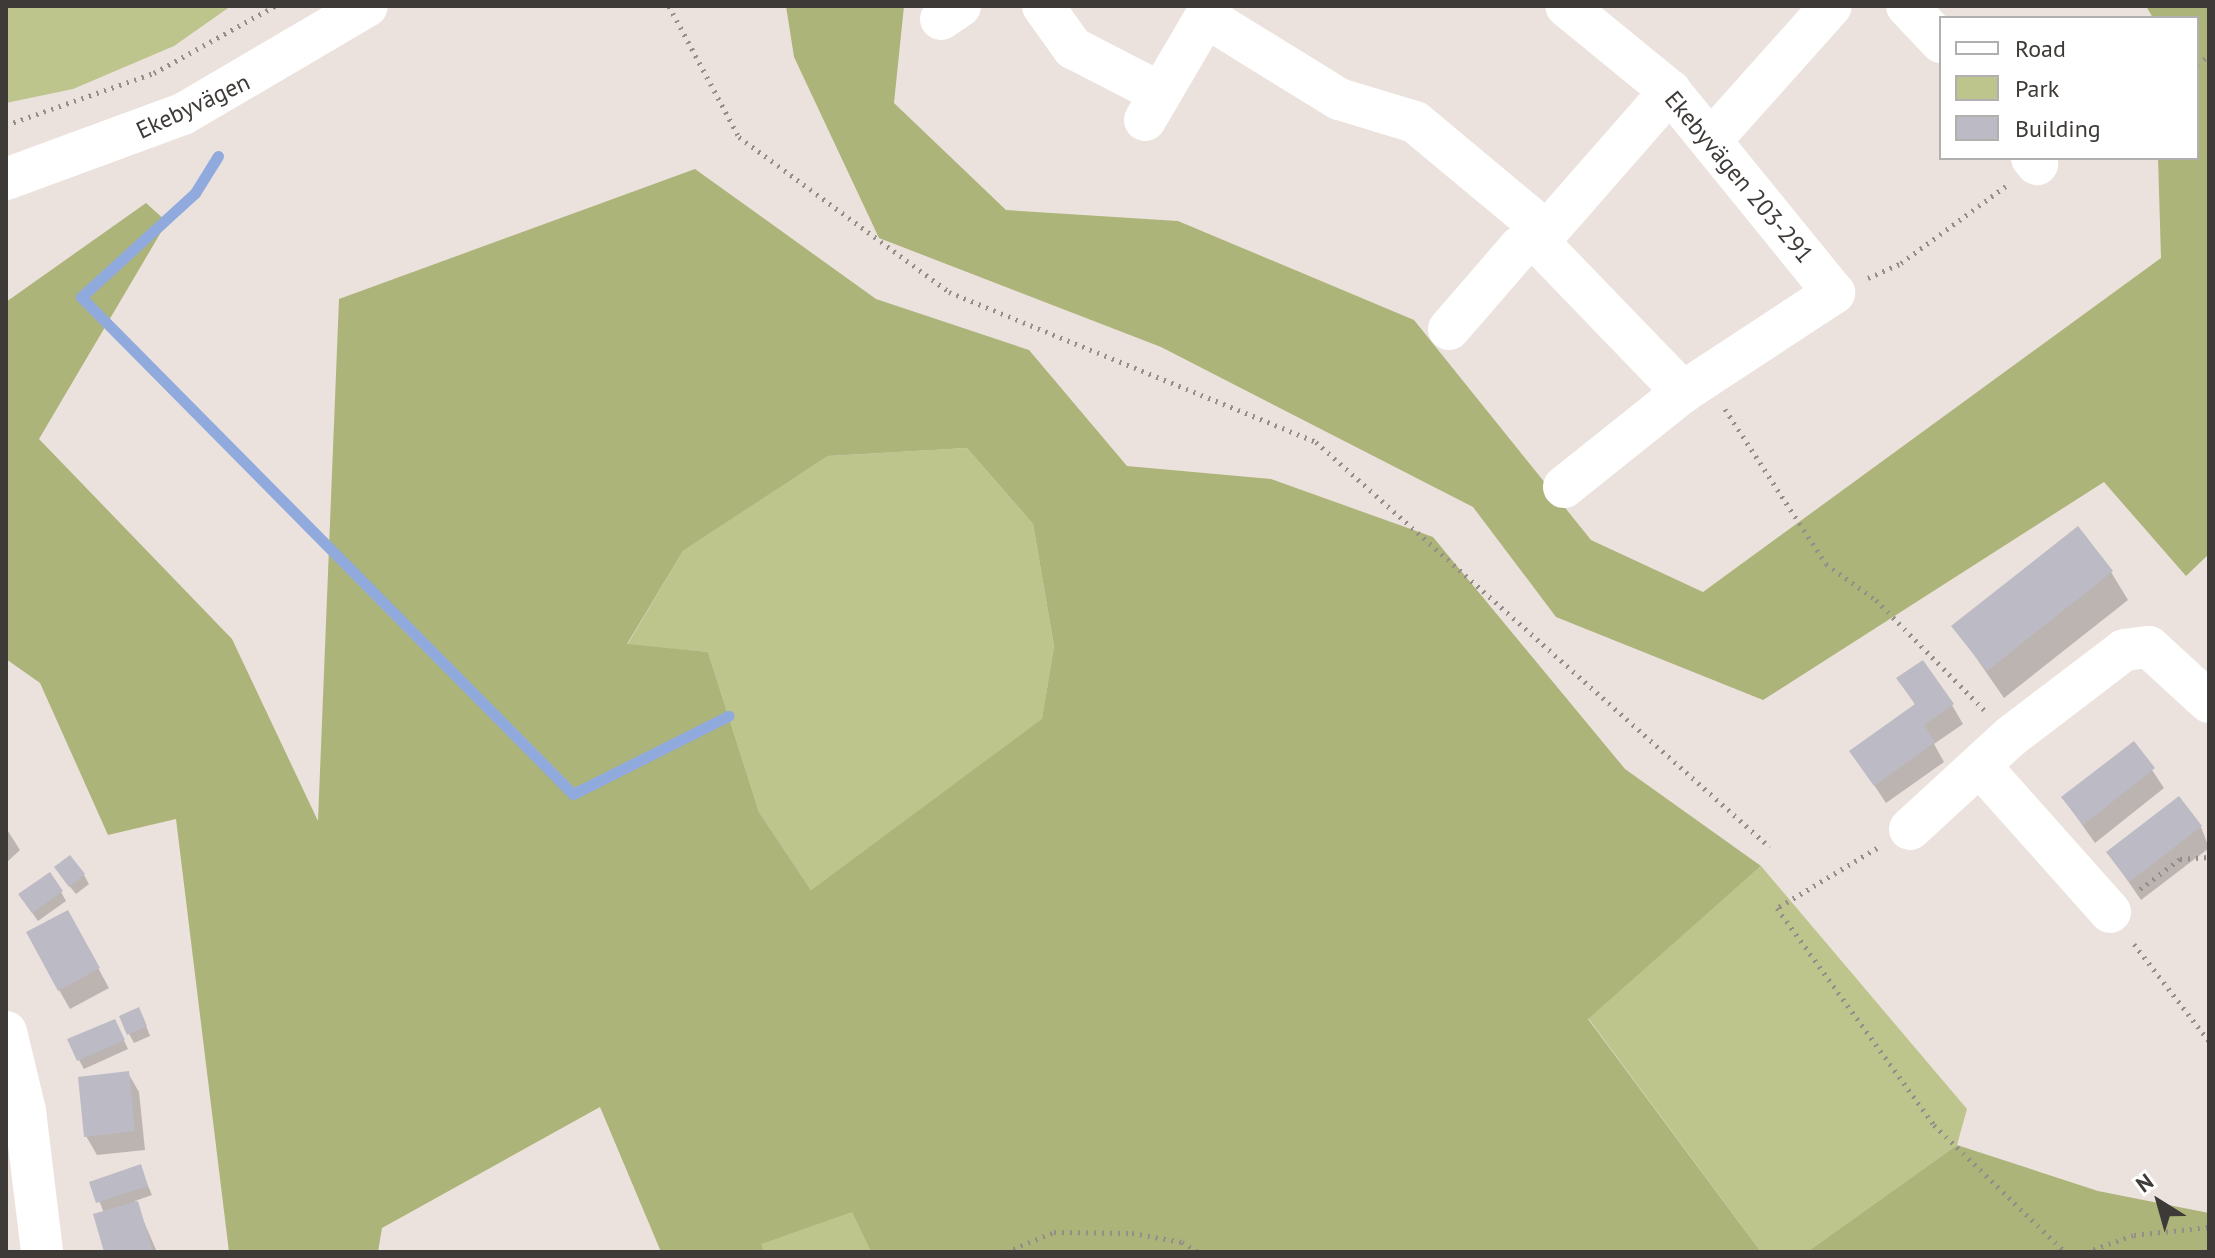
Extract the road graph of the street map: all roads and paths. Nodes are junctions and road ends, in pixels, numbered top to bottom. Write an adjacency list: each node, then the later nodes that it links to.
1 (275, 6): 11 (path)
2 (367, 6): 14 (street, Ekebyvägen)
3 (669, 6): 24 (path)
4 (1043, 6): 8 (street)
5 (1566, 6): 10 (street, Ekebyvägen 203-291)
6 (1831, 6): 12 (street)
7 (1907, 6): 9 (street)
8 (1209, 11): 15 (street)
9 (1939, 40)
10 (1670, 91): 12 (street, Ekebyvägen 203-291); 15 (street)
11 (6, 125)
12 (1712, 139): 16 (street, Ekebyvägen 203-291)
13 (2034, 161): 16 (path)
14 (6, 179)
15 (1543, 237): 17 (street); 18 (street)
16 (1834, 293): 18 (street)
17 (1449, 329)
18 (1693, 385): 19 (street); 21 (path)
19 (1564, 487)
20 (2209, 702): 21 (street)
21 (2010, 737): 22 (street)
22 (1981, 767): 23 (street); 26 (street)
23 (1910, 829): 33 (path)
24 (1770, 847)
25 (2209, 857): 26 (path)
26 (2110, 912): 28 (path)
27 (6, 1032): 30 (street)
28 (2209, 1041)
29 (2209, 1227): 34 (path)
30 (42, 1252)
31 (1006, 1252): 32 (path)
32 (1198, 1252)
33 (2065, 1252)
34 (2086, 1252)

